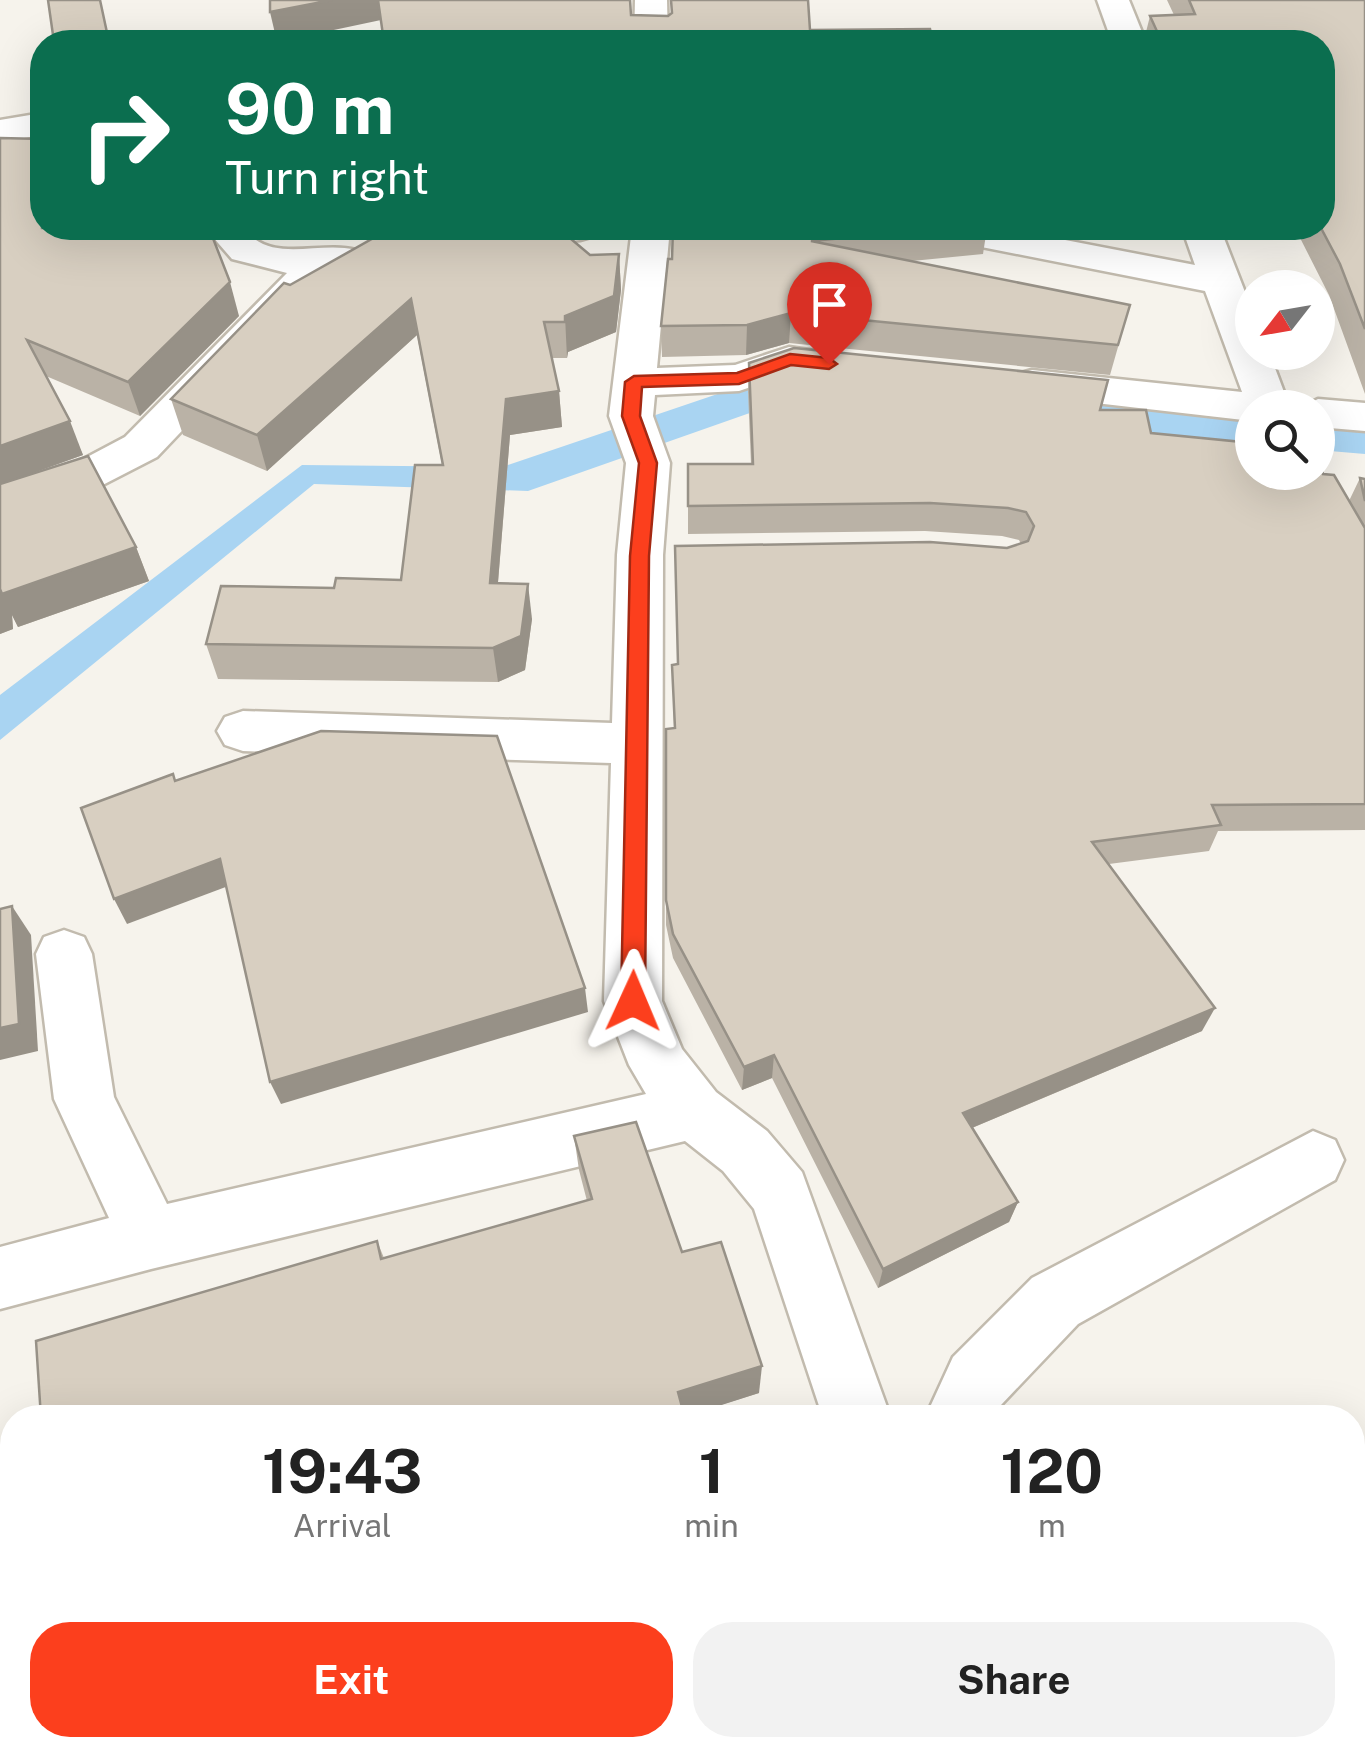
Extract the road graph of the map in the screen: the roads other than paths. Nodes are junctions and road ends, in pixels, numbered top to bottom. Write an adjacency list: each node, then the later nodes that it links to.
1 (651, 0): 3 (street)
2 (1113, 0): 4 (street)
3 (651, 30)
4 (1124, 30)
5 (30, 126): 6 (street)
6 (0, 131)
7 (233, 240): 14 (street)
8 (472, 240): 12 (street)
9 (650, 240): 22 (street)
10 (1007, 240): 15 (street)
11 (1207, 240): 15 (street)
12 (454, 242)
13 (378, 252): 14 (street)
14 (322, 260): 23 (street)
15 (1224, 283): 18 (street)
16 (868, 368): 22 (street)
17 (986, 380): 19 (street)
18 (1263, 390)
19 (1235, 405)
20 (1335, 414): 21 (street)
21 (1365, 417)
22 (637, 420): 25 (street)
23 (0, 504)
24 (243, 731): 25 (street)
25 (638, 744): 27 (street)
26 (64, 954): 29 (street)
27 (694, 1111): 29 (street); 31 (street)
28 (1313, 1160): 32 (street)
29 (151, 1238): 30 (street)
30 (0, 1278)
31 (853, 1405)
32 (965, 1405)

